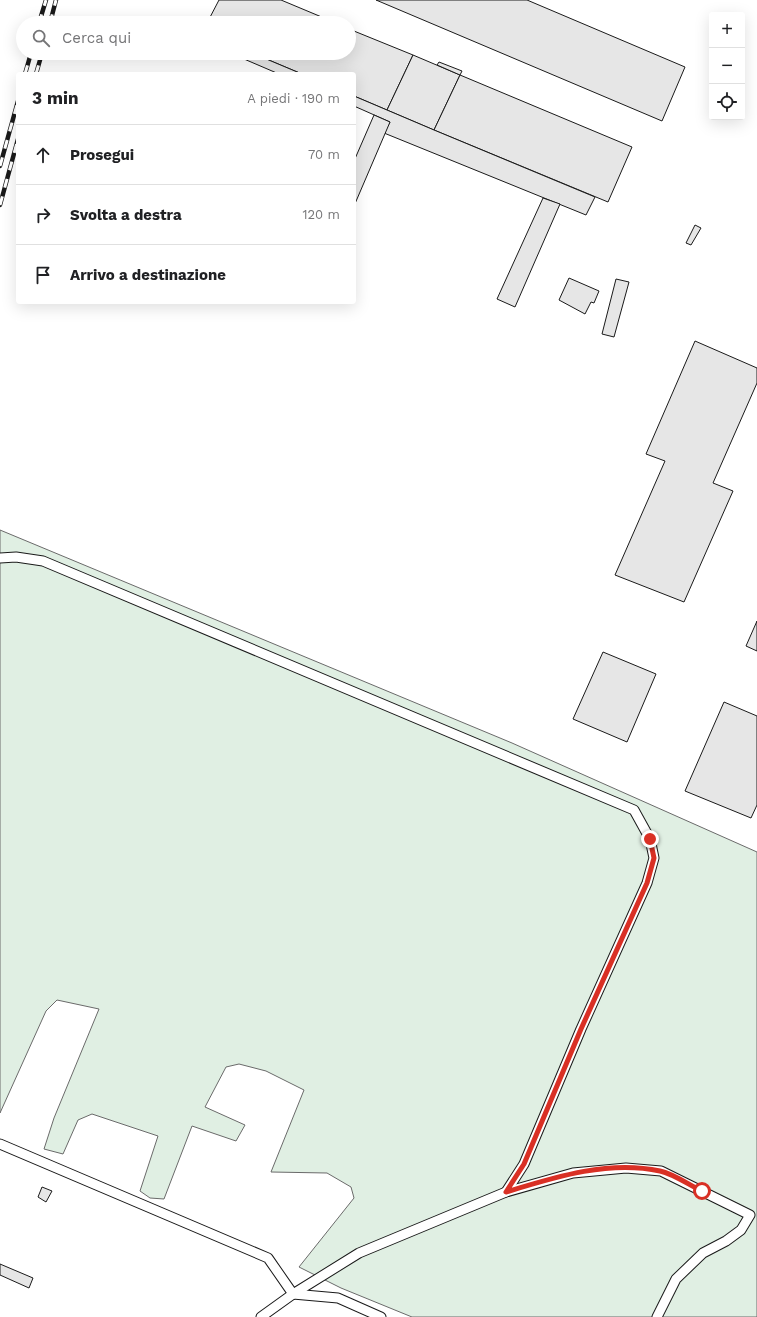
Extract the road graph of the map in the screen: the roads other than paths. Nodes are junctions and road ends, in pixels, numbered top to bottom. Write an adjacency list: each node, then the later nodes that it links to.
1 (0, 558): 3 (lane)
2 (0, 1144): 4 (lane)
3 (506, 1192): 4 (lane); 7 (lane)
4 (293, 1294): 5 (lane); 6 (lane)
5 (261, 1317)
6 (381, 1317)
7 (657, 1317)

